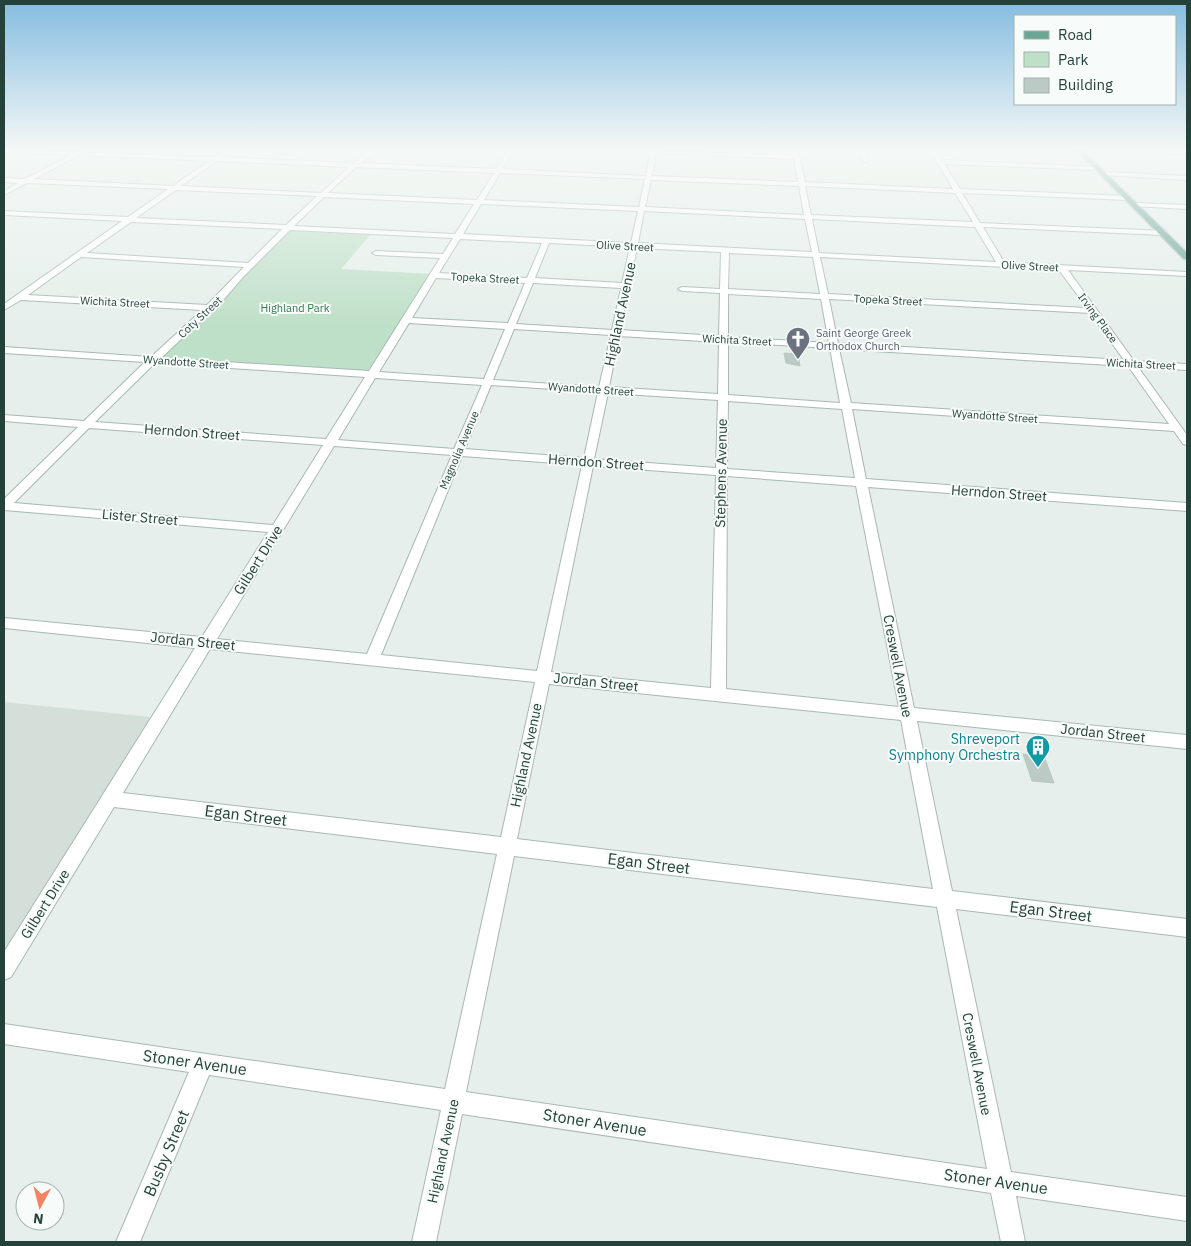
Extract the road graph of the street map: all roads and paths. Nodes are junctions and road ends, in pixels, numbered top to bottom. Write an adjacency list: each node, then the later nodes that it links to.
1 (146, 208): 11 (street)
2 (310, 208): 13 (street, Coty Street)
3 (475, 208): 15 (street, Gilbert Drive)
4 (622, 208): 8 (street)
5 (806, 208): 10 (street, Creswell Avenue)
6 (968, 208): 12 (street)
7 (1138, 208): 14 (main road)
8 (642, 209): 10 (street); 17 (street, Highland Avenue)
9 (4, 214): 11 (street, Olive Street)
10 (808, 217): 12 (street); 20 (street, Creswell Avenue)
11 (130, 220): 13 (street, Olive Street); 21 (street)
12 (978, 224): 14 (street); 25 (street)
13 (289, 228): 15 (street, Olive Street); 24 (street, Coty Street)
14 (1163, 233): 23 (main road)
15 (457, 237): 16 (street, Olive Street); 22 (street, Gilbert Drive)
16 (546, 242): 17 (street, Olive Street); 29 (street, Magnolia Avenue)
17 (634, 246): 18 (street, Olive Street); 30 (street, Highland Avenue)
18 (725, 251): 20 (street, Olive Street); 32 (street, Stephens Avenue)
19 (376, 253): 22 (street)
20 (816, 255): 25 (street, Olive Street); 33 (street, Creswell Avenue)
21 (80, 256): 24 (street); 34 (street)
22 (445, 256): 28 (street, Gilbert Drive)
23 (1187, 257)
24 (250, 265): 36 (street, Coty Street)
25 (1002, 265): 26 (street, Olive Street)
26 (1062, 268): 27 (street, Olive Street); 37 (street, Irving Place)
27 (1187, 274)
28 (433, 275): 29 (street, Topeka Street); 38 (street, Gilbert Drive)
29 (530, 280): 30 (street, Topeka Street); 39 (street, Magnolia Avenue)
30 (626, 286): 40 (street, Highland Avenue)
31 (682, 288): 32 (street, Topeka Street)
32 (724, 291): 33 (street, Topeka Street); 41 (street, Stephens Avenue)
33 (825, 296): 37 (street, Topeka Street); 42 (street, Creswell Avenue)
34 (20, 297): 35 (street); 36 (street, Wichita Street)
35 (4, 308)
36 (209, 308): 44 (street, Coty Street)
37 (1093, 311): 45 (street, Irving Place)
38 (406, 320): 39 (street, Wichita Street); 47 (street, Gilbert Drive)
39 (511, 326): 40 (street, Wichita Street); 48 (street, Magnolia Avenue)
40 (616, 332): 41 (street, Wichita Street); 49 (street, Highland Avenue)
41 (724, 339): 42 (street, Wichita Street); 50 (street, Stephens Avenue)
42 (834, 346): 45 (street, Wichita Street); 51 (street, Creswell Avenue)
43 (4, 350): 44 (street, Wyandotte Street)
44 (153, 360): 47 (street, Wyandotte Street); 53 (street, Coty Street)
45 (1131, 363): 46 (street, Wichita Street); 54 (street, Irving Place)
46 (1187, 367)
47 (372, 375): 48 (street, Wyandotte Street); 55 (street, Gilbert Drive)
48 (487, 382): 49 (street, Wyandotte Street); 57 (street, Magnolia Avenue)
49 (604, 390): 50 (street, Wyandotte Street); 58 (street, Highland Avenue)
50 (723, 398): 51 (street, Wyandotte Street); 59 (street, Stephens Avenue)
51 (846, 406): 54 (street, Wyandotte Street); 60 (street, Creswell Avenue)
52 (4, 418): 53 (street, Herndon Street)
53 (88, 424): 55 (street, Herndon Street); 61 (street, Coty Street)
54 (1177, 428): 56 (street, Irving Place)
55 (330, 442): 57 (street, Herndon Street); 63 (street, Gilbert Drive)
56 (1187, 442)
57 (458, 452): 58 (street, Herndon Street); 66 (street, Magnolia Avenue)
58 (588, 462): 59 (street, Herndon Street); 67 (street, Highland Avenue)
59 (721, 471): 60 (street, Herndon Street); 68 (street, Stephens Avenue)
60 (861, 482): 62 (street, Herndon Street); 69 (street, Creswell Avenue)
61 (4, 506): 63 (street, Lister Street)
62 (1187, 507)
63 (277, 529): 65 (street, Gilbert Drive)
64 (4, 623): 65 (street, Jordan Street)
65 (207, 643): 66 (street, Jordan Street); 71 (street, Gilbert Drive)
66 (372, 660): 67 (street, Jordan Street)
67 (542, 677): 68 (street, Jordan Street); 72 (street, Highland Avenue)
68 (718, 694): 69 (street, Jordan Street)
69 (907, 714): 70 (street, Jordan Street); 73 (street, Creswell Avenue)
70 (1187, 742)
71 (110, 799): 72 (street, Egan Street); 75 (street, Gilbert Drive)
72 (507, 846): 73 (street, Egan Street); 78 (street, Highland Avenue)
73 (944, 899): 74 (street, Egan Street); 79 (street, Creswell Avenue)
74 (1187, 928)
75 (4, 970)
76 (4, 1034): 77 (street, Stoner Avenue)
77 (203, 1064): 78 (street, Stoner Avenue); 81 (street, Busby Street)
78 (454, 1101): 79 (street, Stoner Avenue); 82 (street, Highland Avenue)
79 (1000, 1181): 80 (street, Stoner Avenue); 83 (street, Creswell Avenue)
80 (1187, 1209)
81 (128, 1242)
82 (424, 1242)
83 (1012, 1242)

